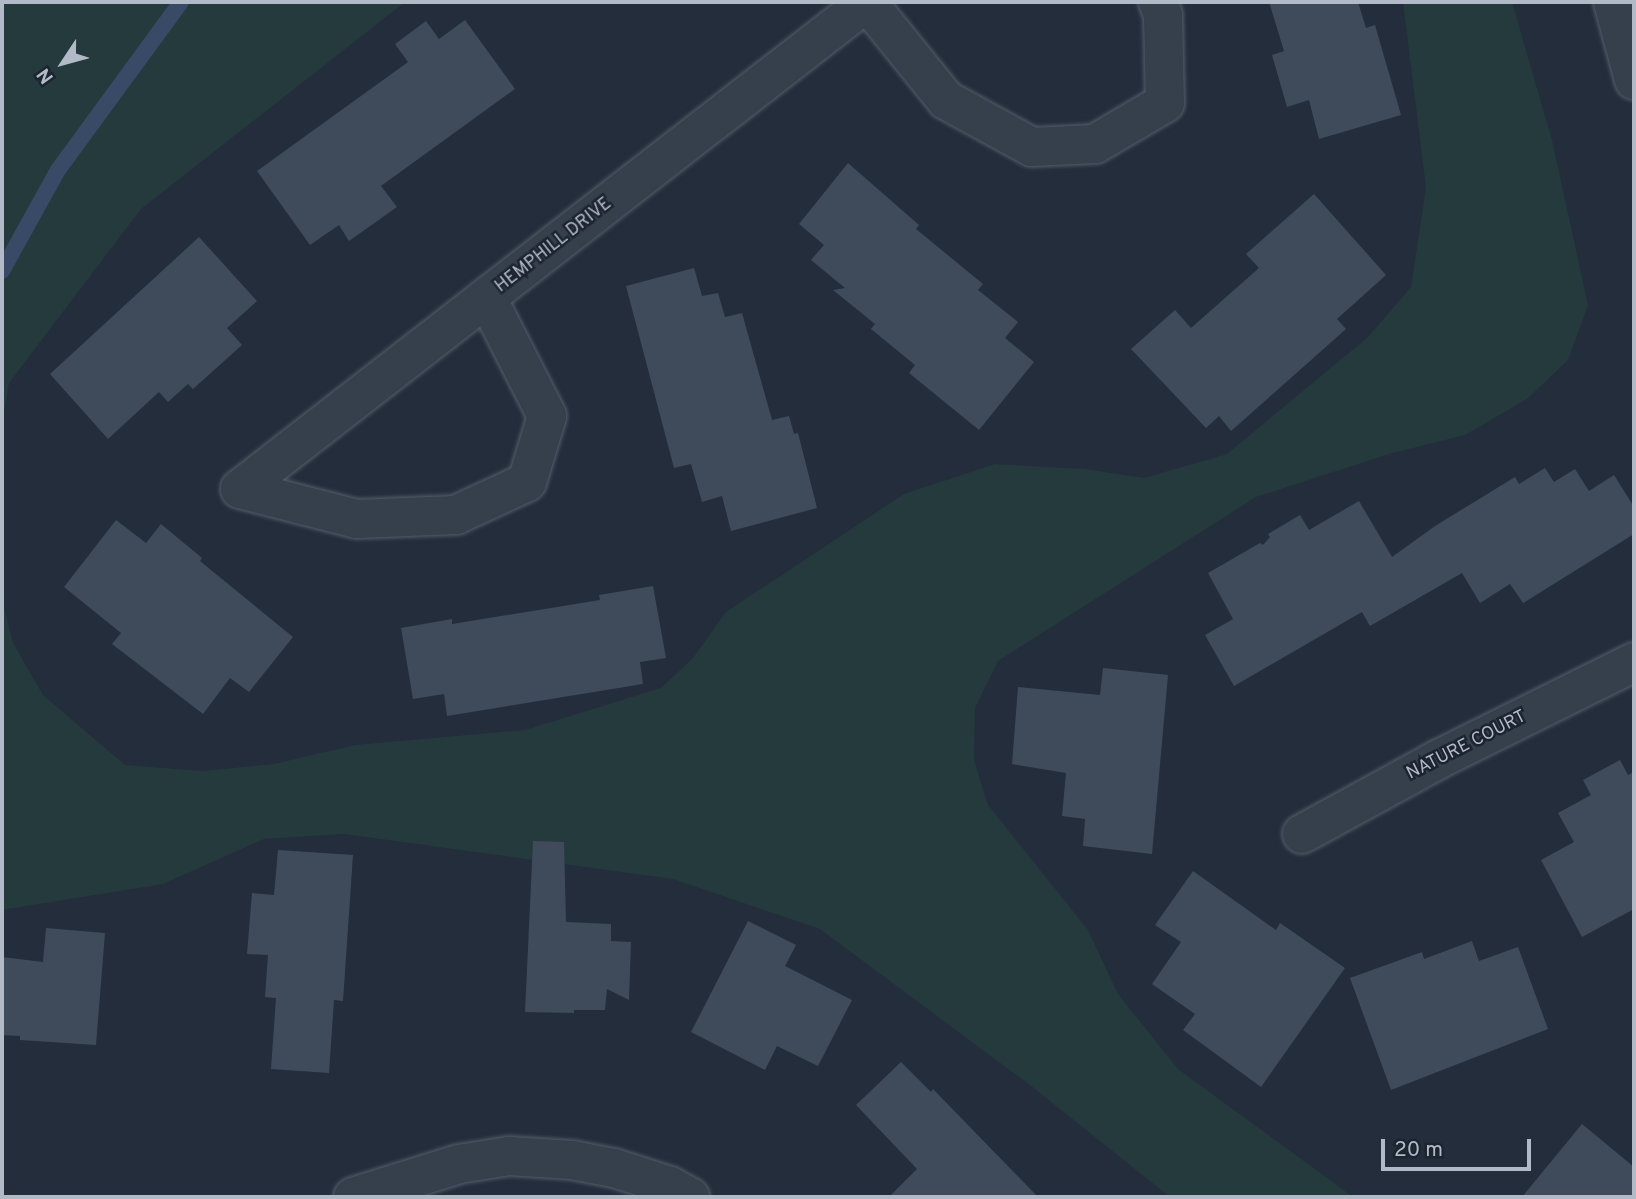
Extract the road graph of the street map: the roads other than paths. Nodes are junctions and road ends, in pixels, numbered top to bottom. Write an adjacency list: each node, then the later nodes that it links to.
1 (867, 2): 2 (street); 5 (street, HEMPHILL DRIVE)
2 (1158, 2)
3 (1613, 2): 4 (street)
4 (1634, 80)
5 (487, 298): 5 (street, HEMPHILL DRIVE)
6 (1634, 662): 7 (street, NATURE COURT)
7 (1302, 834)
8 (353, 1197): 9 (street)
9 (690, 1197)

